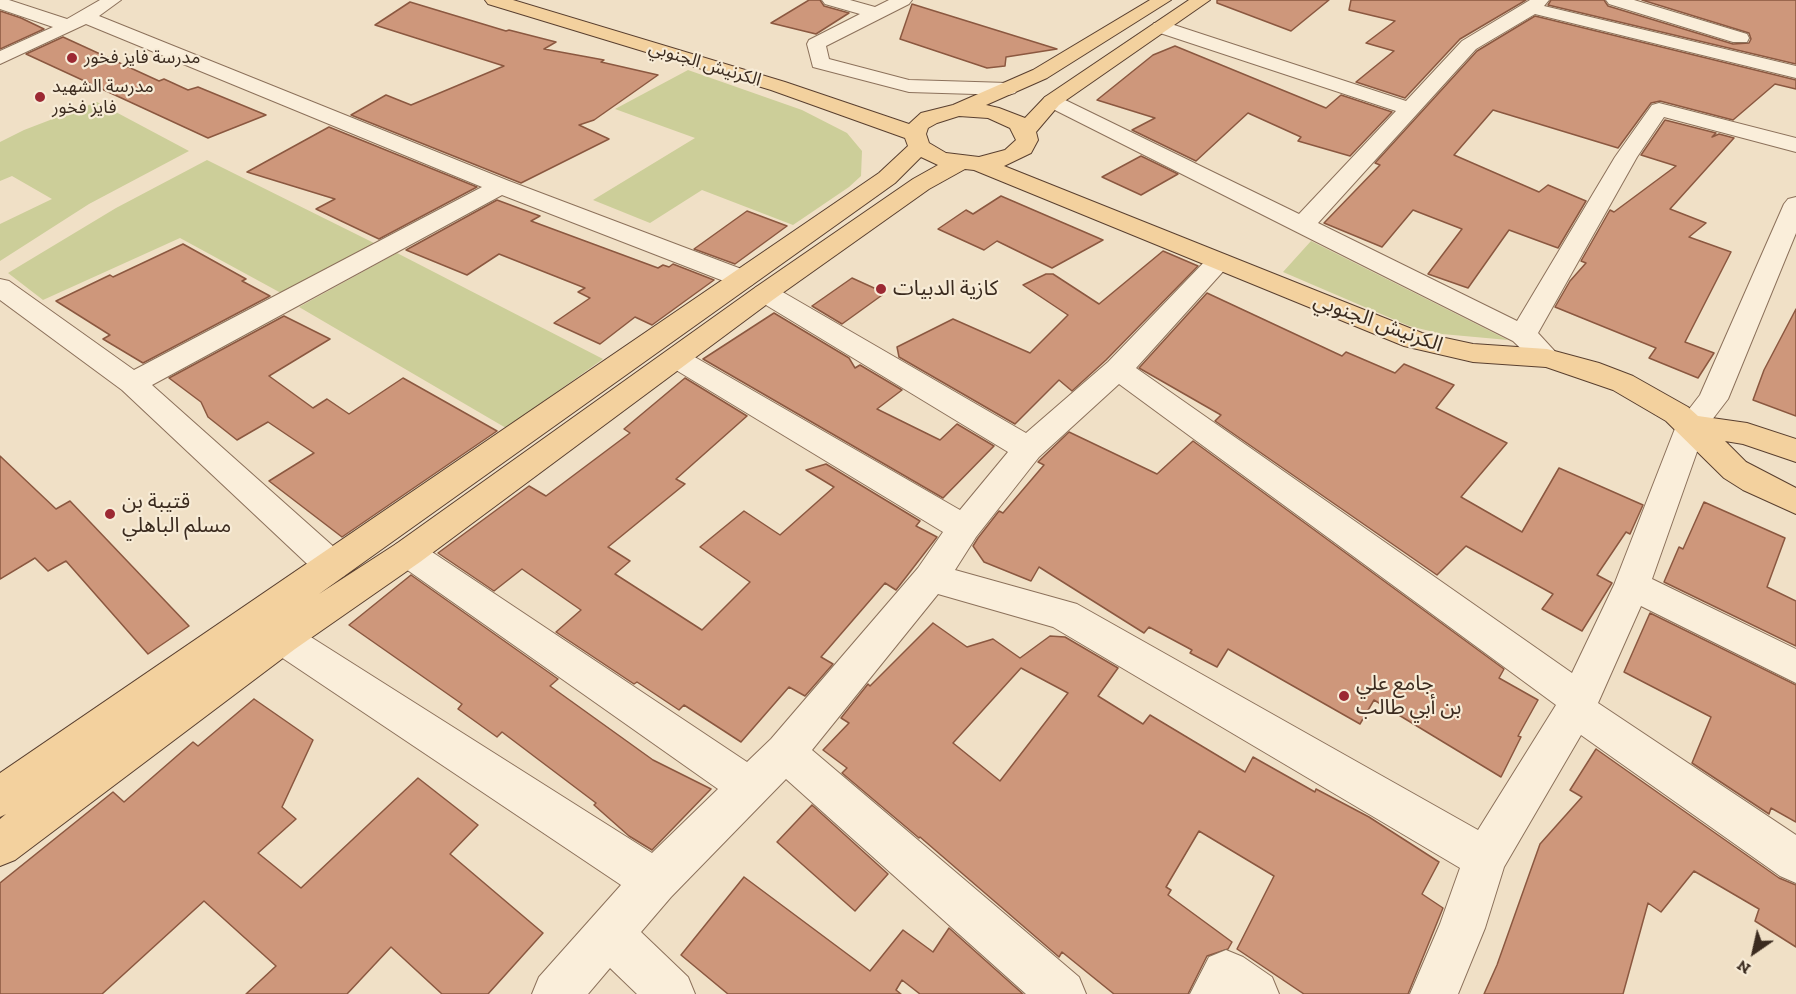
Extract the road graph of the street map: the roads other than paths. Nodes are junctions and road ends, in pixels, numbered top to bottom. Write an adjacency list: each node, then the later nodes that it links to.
1 (112, 0): 11 (street)
2 (494, 0): 21 (main road, الكرنيش الجنوبي)
3 (831, 0): 10 (street)
4 (903, 0): 10 (street)
5 (1162, 0): 16 (main road)
6 (1201, 0): 12 (main road)
7 (1615, 0): 13 (street)
8 (0, 3): 11 (street)
9 (1536, 4): 15 (street); 18 (street)
10 (875, 13): 16 (street)
11 (76, 21): 14 (street); 24 (street)
12 (1161, 27): 17 (main road); 18 (street)
13 (1796, 56)
14 (0, 58)
15 (1796, 72)
16 (1008, 89): 19 (main road)
17 (1052, 102): 20 (main road); 26 (street)
18 (1408, 108): 26 (street)
19 (958, 110): 20 (main road); 21 (main road)
20 (1025, 131): 23 (main road)
21 (917, 140): 23 (main road, الكرنيش الجنوبي); 28 (main road)
22 (1796, 144): 30 (street)
23 (969, 163): 27 (main road, الكرنيش الجنوبي); 28 (main road)
24 (501, 186): 28 (street); 34 (street)
25 (1794, 214): 35 (street)
26 (1302, 226): 30 (street)
27 (1220, 261): 32 (main road, الكرنيش الجنوبي); 33 (street)
28 (754, 286): 31 (main road); 36 (street); 41 (main road)
29 (0, 287): 34 (street)
30 (1523, 335): 32 (street)
31 (676, 358): 39 (street); 40 (main road)
32 (1547, 358): 35 (main road, الكرنيش الجنوبي)
33 (1118, 369): 36 (street); 46 (street)
34 (132, 383): 41 (street)
35 (1691, 426): 37 (main road); 38 (main road, الكرنيش الجنوبي); 43 (street)
36 (1028, 449): 39 (street)
37 (1796, 451)
38 (1796, 502)
39 (964, 528): 42 (street)
40 (408, 553): 44 (main road); 48 (street)
41 (332, 566): 49 (main road)
42 (931, 578): 47 (street); 51 (street)
43 (1632, 585): 45 (street); 46 (street)
44 (282, 638): 50 (main road); 53 (street)
45 (1796, 668)
46 (1577, 704): 51 (street); 52 (street)
47 (785, 752): 48 (street); 57 (street)
48 (748, 786): 53 (street)
49 (0, 798)
50 (0, 845)
51 (1485, 858): 60 (street)
52 (1796, 861)
53 (654, 881): 54 (street)
54 (608, 933): 55 (street); 56 (street)
55 (556, 994)
56 (670, 994)
57 (1062, 994)
58 (1214, 994): 59 (street)
59 (1256, 994)
60 (1434, 994)

